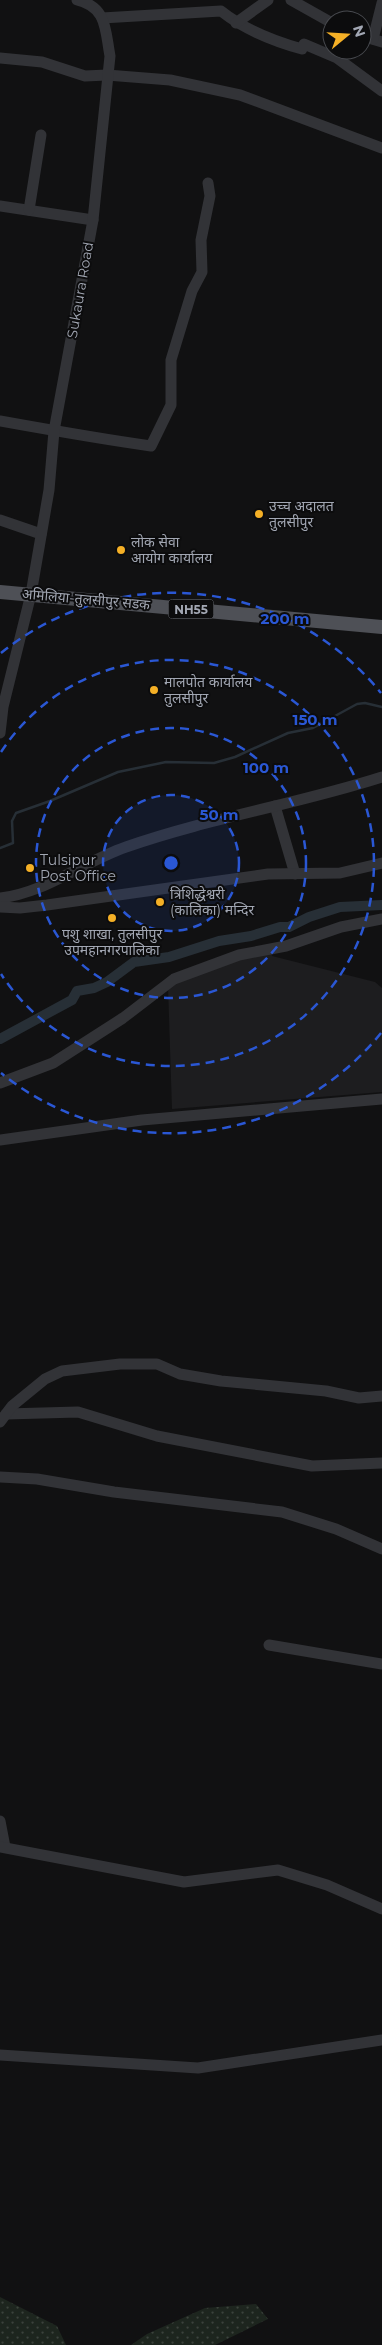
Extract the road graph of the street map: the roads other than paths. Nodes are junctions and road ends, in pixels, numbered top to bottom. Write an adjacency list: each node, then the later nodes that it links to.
1 (77, 0): 6 (street)
2 (268, 0): 7 (street)
3 (291, 0): 5 (street)
4 (382, 3): 8 (street)
5 (322, 17)
6 (102, 18): 7 (street); 10 (street, Sukaura Road)
7 (236, 23): 11 (street)
8 (372, 39)
9 (0, 58): 10 (street)
10 (107, 75): 13 (street); 17 (street, Sukaura Road)
11 (382, 91)
12 (41, 135): 16 (street)
13 (382, 148)
14 (208, 183): 19 (street)
15 (0, 206): 16 (street)
16 (30, 210): 17 (street)
17 (93, 220): 19 (street, Sukaura Road)
18 (0, 421): 19 (street)
19 (54, 431): 21 (street, Sukaura Road)
20 (0, 520): 21 (street)
21 (42, 534): 23 (street, Sukaura Road)
22 (0, 592): 23 (main road, अमिलिया-तुलसीपुर सडक / NH55)
23 (31, 594): 24 (main road, अमिलिया-तुलसीपुर सडक / NH55); 25 (street, Sukaura Road)
24 (382, 627)
25 (0, 733)
26 (382, 777): 27 (street)
27 (275, 806): 29 (street); 30 (street)
28 (382, 863): 29 (street)
29 (295, 874): 31 (street)
30 (0, 898)
31 (0, 906)
32 (382, 919): 33 (street)
33 (0, 1082)
34 (382, 1099): 35 (street)
35 (0, 1140)
36 (382, 1396): 37 (street)
37 (3, 1418): 38 (street)
38 (382, 1463)
39 (0, 1478): 40 (street)
40 (382, 1549)
41 (270, 1645): 42 (street)
42 (382, 1664)
43 (0, 1821): 44 (street)
44 (3, 1847): 45 (street)
45 (382, 1910)
46 (382, 2040): 47 (street)
47 (0, 2055)

